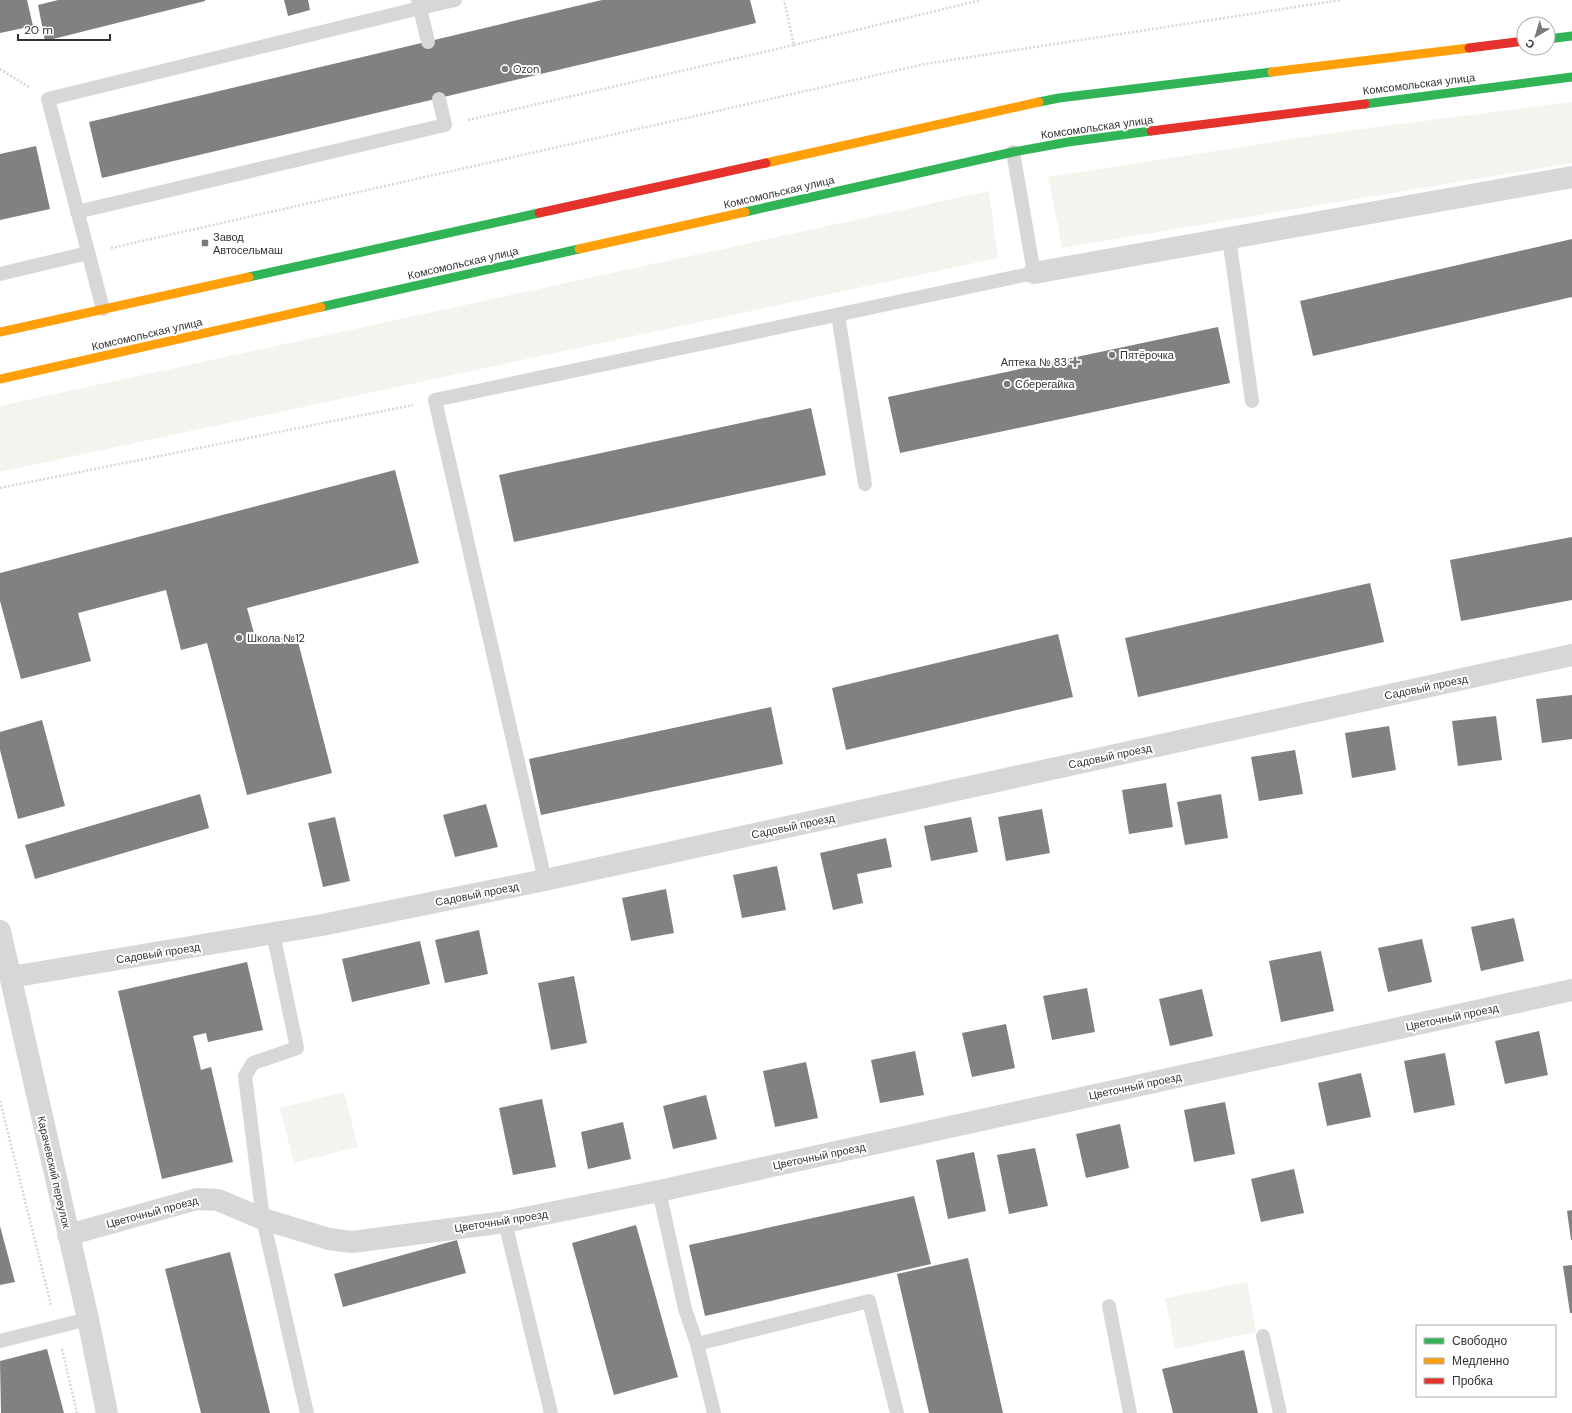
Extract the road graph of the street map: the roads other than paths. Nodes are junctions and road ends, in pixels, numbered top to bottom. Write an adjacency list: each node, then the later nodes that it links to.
1 (455, 0): 2 (lane)
2 (419, 4): 5 (lane); 11 (lane)
3 (1572, 36): 4 (main road)
4 (1556, 38)
5 (428, 42)
6 (1516, 43): 16 (main road)
7 (1572, 77): 9 (main road, Комсомольская улица)
8 (439, 99): 11 (lane)
9 (1013, 152): 14 (lane); 19 (main road, Комсомольская улица)
10 (1572, 177): 12 (street)
11 (77, 212): 13 (lane)
12 (1229, 238): 14 (street); 20 (lane)
13 (88, 253): 15 (lane); 16 (lane)
14 (1034, 273): 17 (lane)
15 (0, 274)
16 (103, 309): 18 (main road)
17 (838, 314): 21 (lane); 23 (lane)
18 (0, 332)
19 (0, 379)
20 (1252, 401)
21 (865, 484)
22 (1572, 654): 23 (street, Садовый проезд)
23 (545, 880): 25 (street, Садовый проезд)
24 (0, 931): 26 (street, Карачевский переулок)
25 (273, 933): 26 (street, Садовый проезд); 29 (lane)
26 (10, 977): 31 (street, Карачевский переулок)
27 (1572, 990): 28 (street, Цветочный проезд)
28 (659, 1191): 30 (street, Цветочный проезд); 36 (lane)
29 (263, 1219): 30 (street, Цветочный проезд); 31 (street, Цветочный проезд); 38 (lane)
30 (504, 1222): 39 (lane)
31 (68, 1235): 33 (street, Карачевский переулок)
32 (1109, 1306): 42 (lane)
33 (88, 1319): 35 (lane); 37 (street, Карачевский переулок)
34 (1263, 1336): 43 (lane)
35 (0, 1341)
36 (697, 1344): 40 (lane); 41 (lane)
37 (107, 1413)
38 (307, 1413)
39 (551, 1413)
40 (714, 1413)
41 (897, 1413)
42 (1130, 1413)
43 (1280, 1413)

